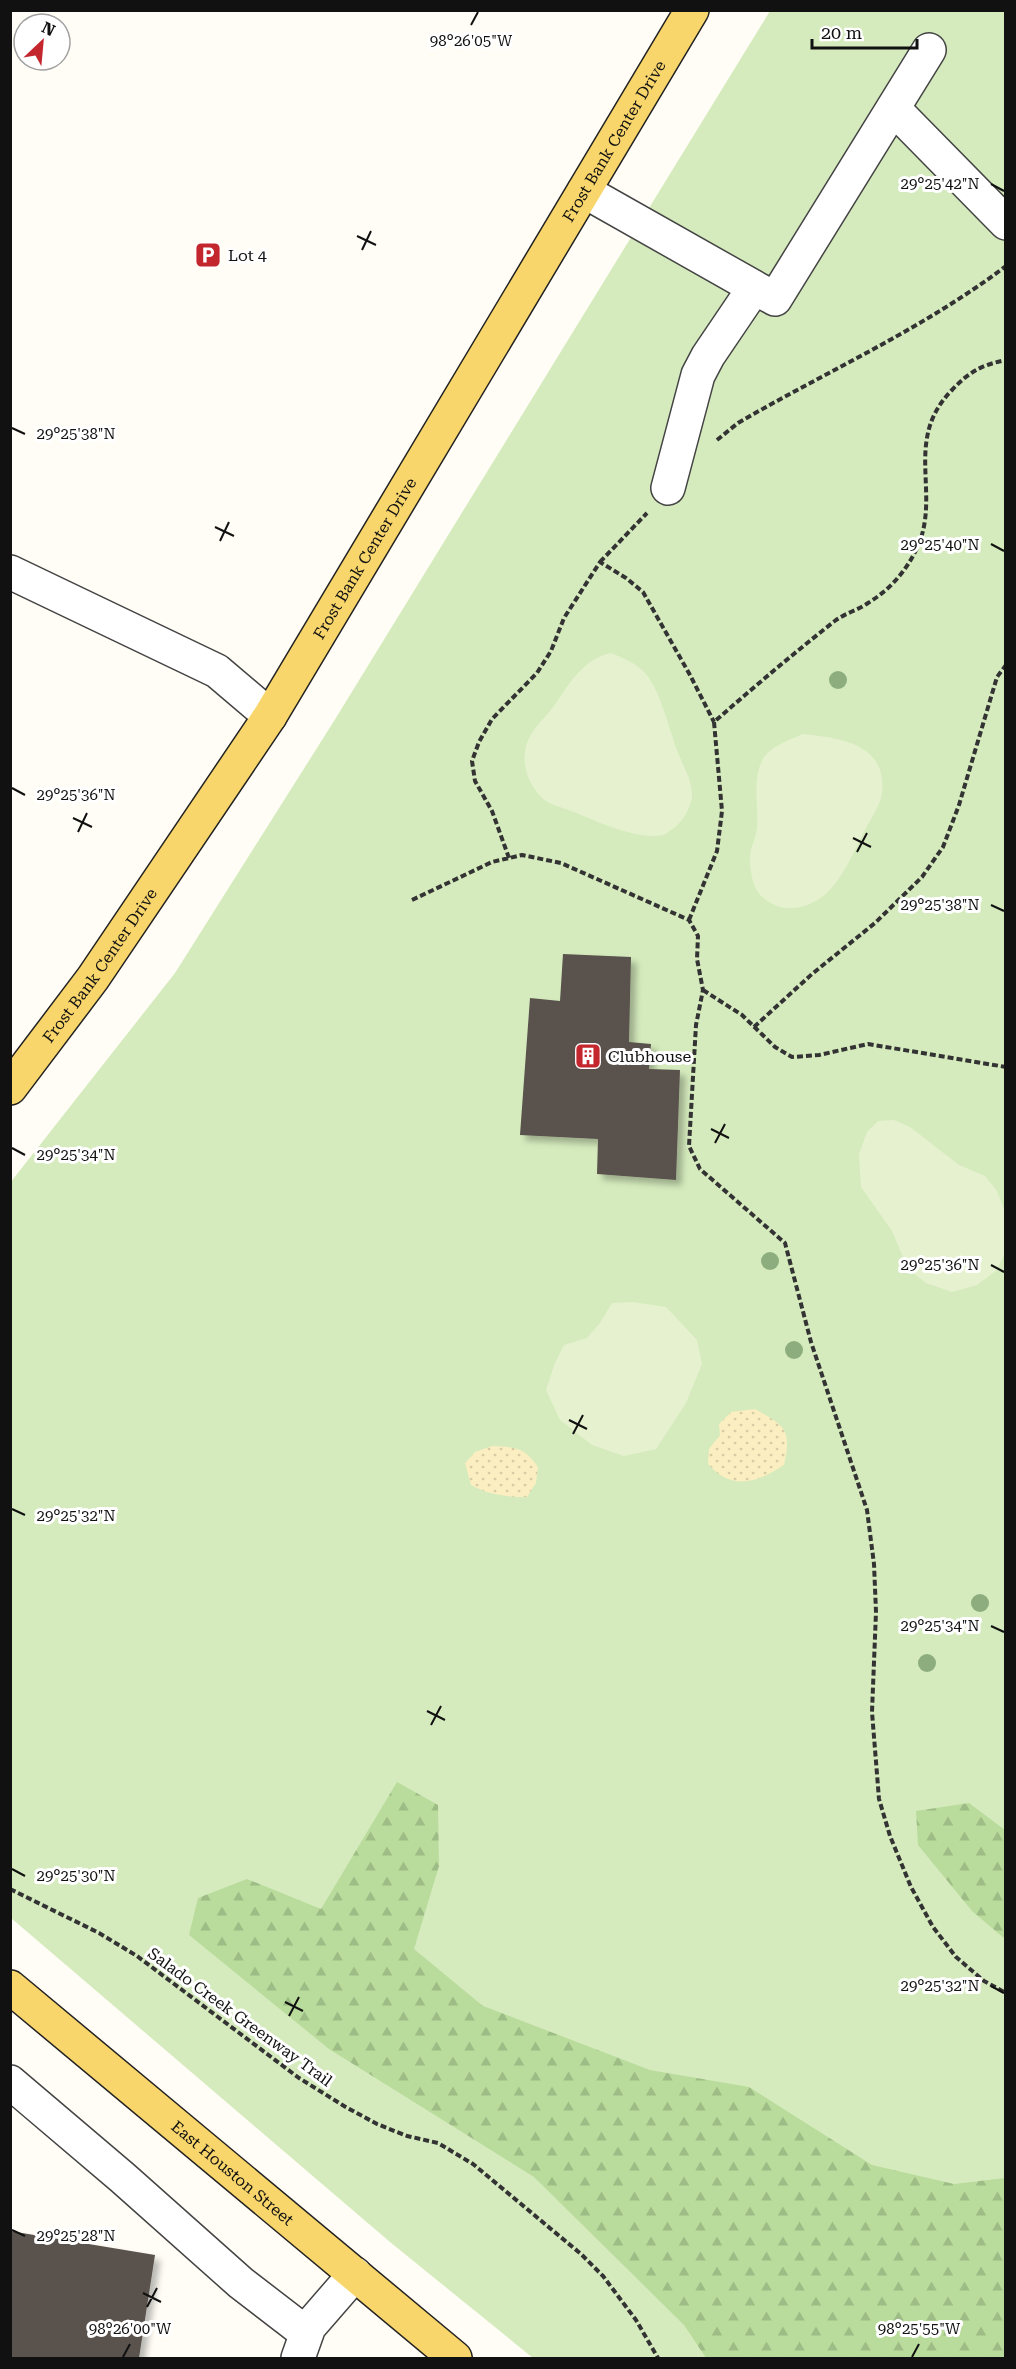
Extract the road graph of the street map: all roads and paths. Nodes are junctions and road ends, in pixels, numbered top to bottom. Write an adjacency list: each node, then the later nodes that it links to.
1 (692, 10): 4 (main road, Frost Bank Center Drive)
2 (929, 50): 3 (lane)
3 (893, 108): 5 (lane); 7 (lane)
4 (584, 191): 7 (lane); 14 (main road, Frost Bank Center Drive)
5 (1005, 221)
6 (1005, 266): 9 (path)
7 (754, 288): 10 (lane)
8 (1005, 360): 15 (path)
9 (711, 445)
10 (668, 488): 11 (path)
11 (600, 562): 15 (path); 16 (path)
12 (10, 572): 14 (lane)
13 (1005, 665): 20 (path)
14 (270, 716): 22 (main road, Frost Bank Center Drive)
15 (714, 722): 18 (path)
16 (509, 858): 17 (path); 18 (path)
17 (412, 900)
18 (689, 920): 19 (path)
19 (703, 990): 20 (path); 25 (path)
20 (754, 1027): 21 (path)
21 (1005, 1067)
22 (10, 1088)
23 (10, 1888): 30 (path, Salado Creek Greenway Trail)
24 (10, 1987): 27 (main road, East Houston Street)
25 (1005, 1993)
26 (10, 2082): 28 (lane)
27 (355, 2274): 28 (lane); 29 (main road, East Houston Street)
28 (302, 2346)
29 (455, 2358)
30 (658, 2358)

